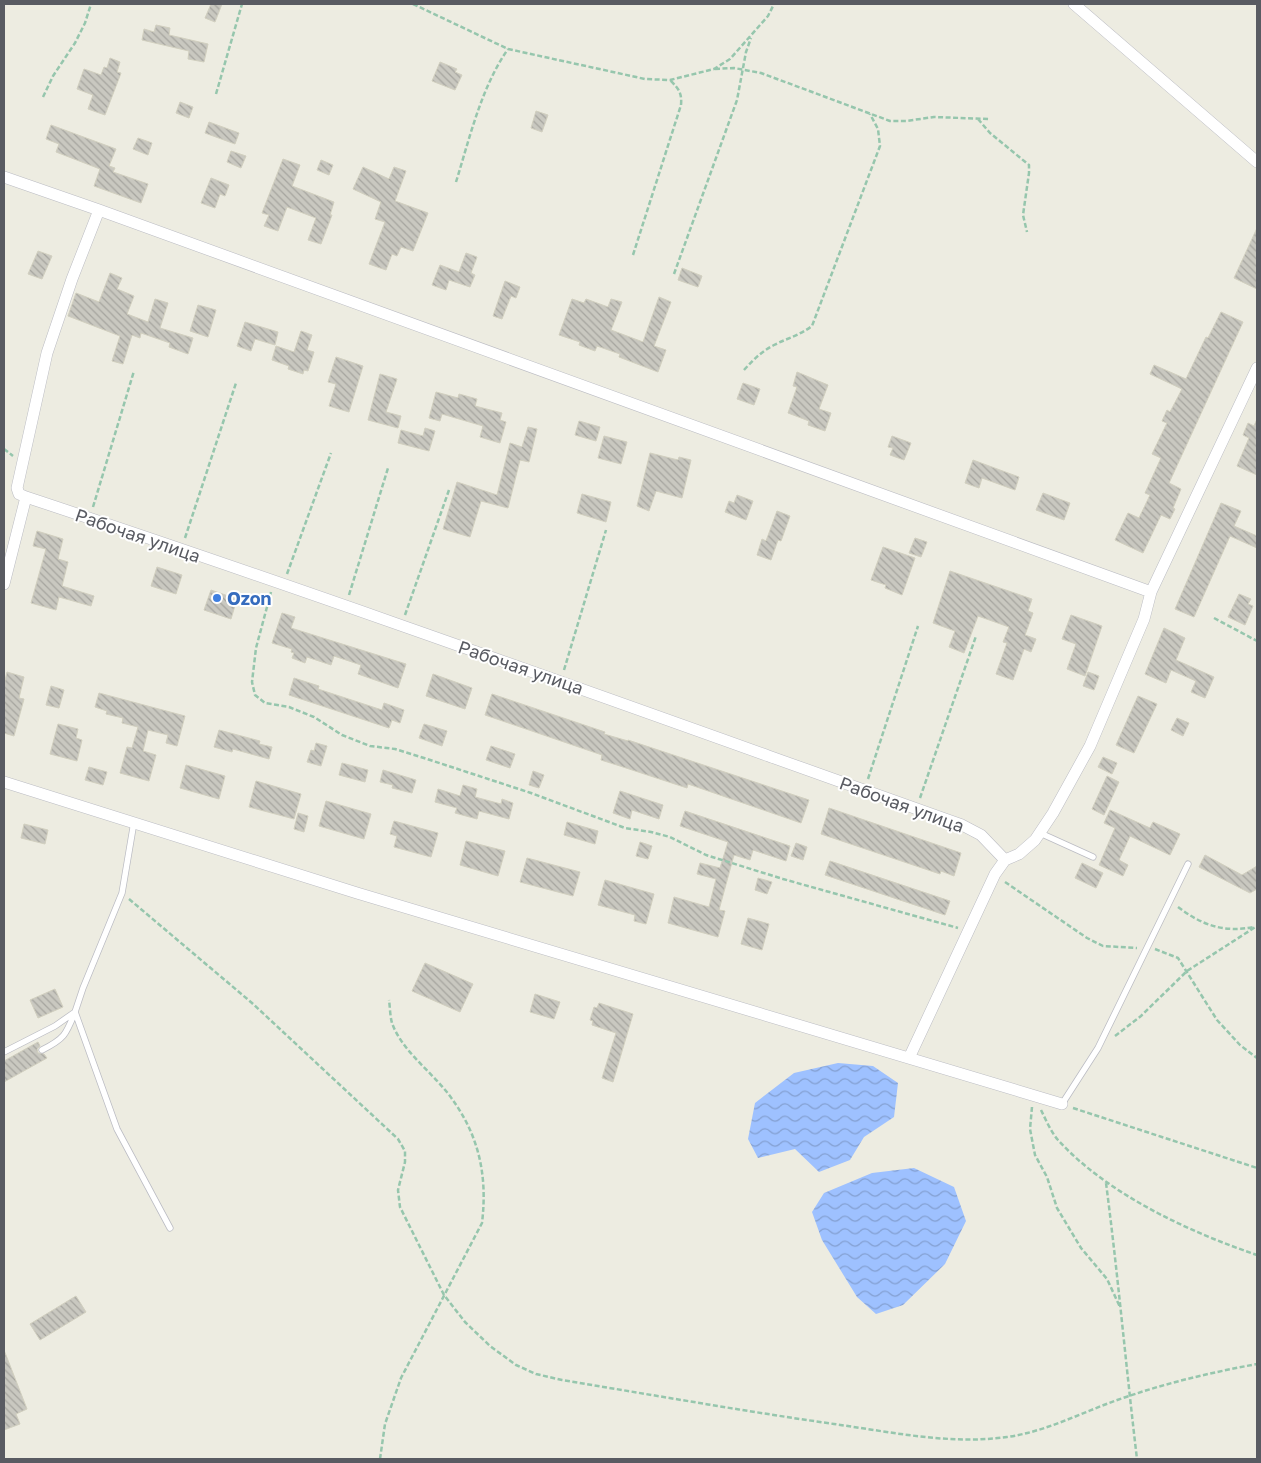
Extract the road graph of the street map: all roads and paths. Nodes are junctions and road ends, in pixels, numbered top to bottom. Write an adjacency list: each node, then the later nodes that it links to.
1 (91, 4): 12 (path)
2 (242, 4): 11 (path)
3 (413, 4): 7 (path)
4 (774, 4): 6 (path)
5 (1074, 4): 16 (street)
6 (751, 37): 8 (path); 9 (path)
7 (508, 49): 10 (path); 18 (path)
8 (714, 69): 9 (path); 10 (path)
9 (744, 70): 13 (path); 22 (path)
10 (670, 80): 21 (path)
11 (216, 94)
12 (42, 97)
13 (870, 114): 14 (path); 24 (path)
14 (978, 118): 15 (path); 20 (path)
15 (989, 119)
16 (1257, 162)
17 (4, 178): 19 (street)
18 (456, 182)
19 (99, 210): 30 (street); 36 (street)
20 (1026, 232)
21 (633, 255)
22 (674, 274)
23 (1257, 368): 36 (street)
24 (744, 370)
25 (134, 371): 31 (path)
26 (236, 383): 33 (path)
27 (331, 453): 34 (path)
28 (388, 468): 37 (path)
29 (449, 490): 39 (path)
30 (26, 497): 31 (street, Рабочая улица); 35 (street)
31 (90, 518): 33 (street, Рабочая улица)
32 (606, 530): 43 (path)
33 (182, 549): 34 (street, Рабочая улица)
34 (278, 583): 37 (street, Рабочая улица); 55 (path)
35 (4, 584)
36 (1151, 592): 48 (street)
37 (346, 606): 39 (street, Рабочая улица)
38 (1214, 618): 42 (path)
39 (401, 626): 43 (street, Рабочая улица)
40 (918, 626): 45 (path)
41 (976, 636): 46 (path)
42 (1257, 641)
43 (561, 681): 45 (street, Рабочая улица)
44 (4, 782): 47 (street)
45 (864, 790): 46 (street, Рабочая улица)
46 (916, 809): 50 (street, Рабочая улица)
47 (134, 822): 52 (lane); 61 (street)
48 (1040, 833): 49 (lane); 50 (street)
49 (1094, 858)
50 (1005, 860): 55 (street)
51 (1188, 864): 53 (lane)
52 (122, 893): 57 (lane); 68 (path)
53 (1170, 901): 54 (path); 58 (lane)
54 (1256, 927): 58 (path)
55 (968, 932): 61 (street)
56 (389, 1000): 68 (path)
57 (75, 1012): 59 (lane); 60 (lane); 66 (lane)
58 (1098, 1048): 63 (lane)
59 (42, 1050)
60 (4, 1052)
61 (910, 1058): 62 (street)
62 (1033, 1096): 63 (street); 65 (path); 69 (path)
63 (1062, 1104): 64 (path)
64 (1257, 1168)
65 (1106, 1182): 67 (path); 69 (path)
66 (170, 1228)
67 (1257, 1255)
68 (444, 1295): 71 (path); 72 (path)
69 (1121, 1309): 71 (path)
70 (1257, 1364): 71 (path)
71 (1129, 1396): 73 (path)
72 (380, 1459)
73 (1137, 1459)

